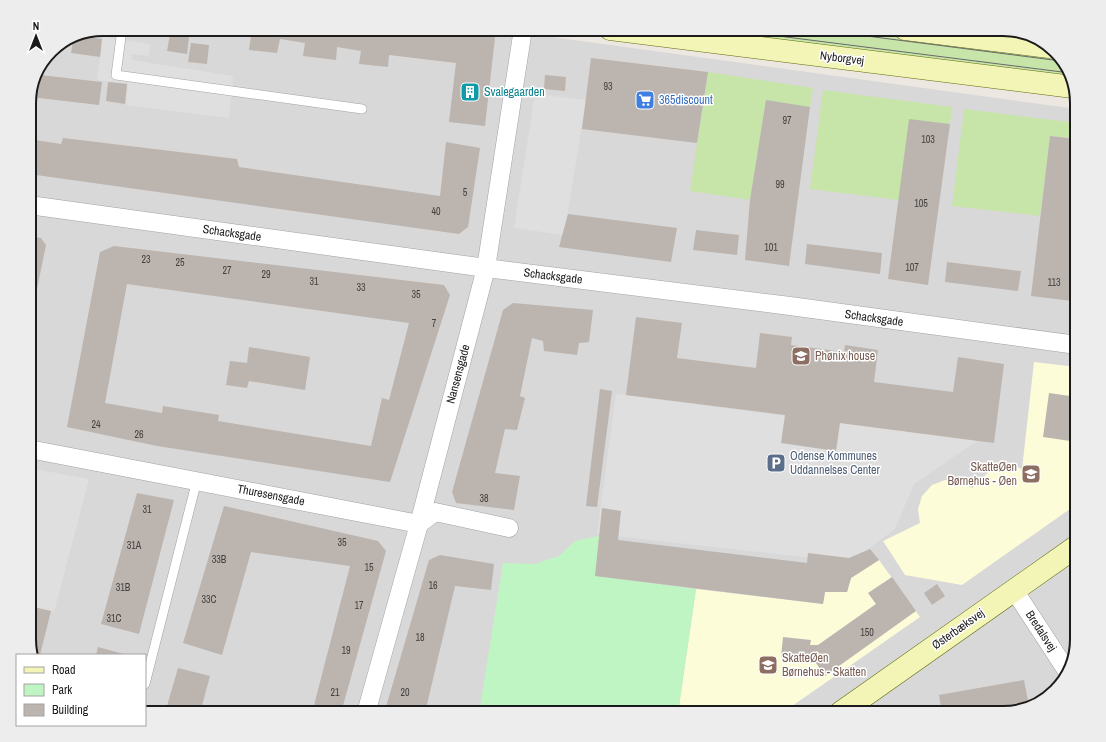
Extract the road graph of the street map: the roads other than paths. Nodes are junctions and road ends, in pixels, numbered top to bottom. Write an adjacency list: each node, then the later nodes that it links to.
1 (121, 36): 7 (lane)
2 (522, 36): 9 (street, Nansensgade)
3 (666, 36): 6 (street, Nyborgvej)
4 (989, 36): 5 (street)
5 (1035, 44)
6 (1068, 86)
7 (362, 109)
8 (36, 206): 9 (street, Schacksgade)
9 (486, 268): 10 (street, Schacksgade); 13 (street, Nansensgade)
10 (1070, 345)
11 (36, 450): 12 (street, Thuresensgade)
12 (197, 480): 13 (street, Thuresensgade); 18 (lane)
13 (420, 524): 14 (street); 19 (street, Nansensgade)
14 (509, 528)
15 (1070, 551): 16 (street, Østerbæksvej)
16 (1014, 590): 17 (street, Bredalsvej); 20 (street, Østerbæksvej)
17 (1064, 666)
18 (146, 680)
19 (368, 706)
20 (850, 706)

